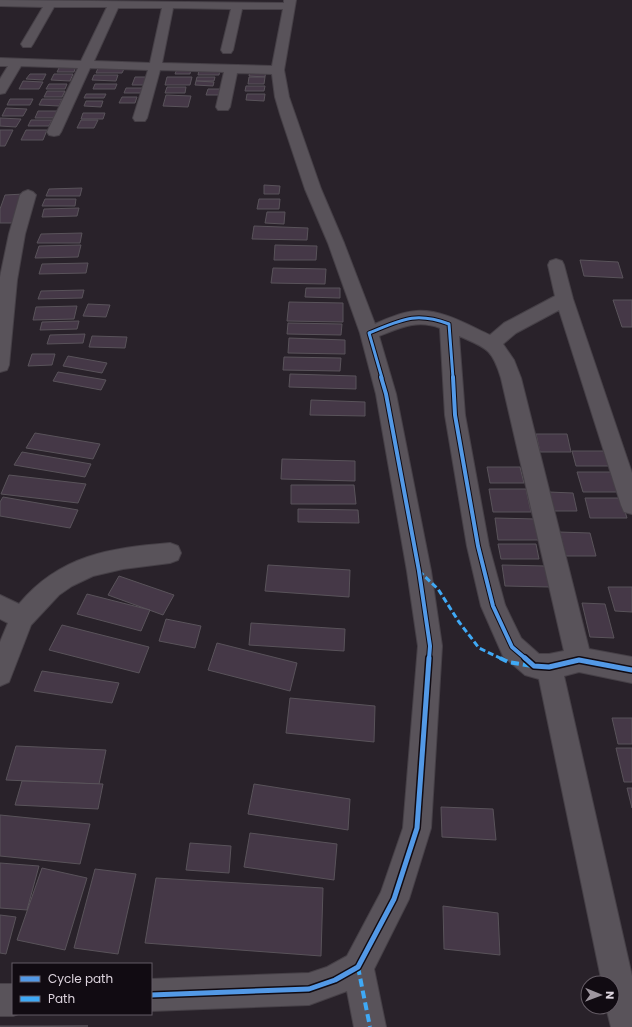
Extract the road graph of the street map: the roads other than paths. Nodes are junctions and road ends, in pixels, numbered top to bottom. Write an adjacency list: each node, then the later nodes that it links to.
1 (0, 3): 2 (street)
2 (51, 3): 4 (street); 7 (street)
3 (290, 3): 6 (street); 14 (street)
4 (114, 4): 5 (street); 11 (street)
5 (168, 5): 6 (street); 12 (street)
6 (237, 5): 8 (street)
7 (27, 44)
8 (228, 50)
9 (0, 62): 10 (street)
10 (17, 62): 11 (street); 15 (street)
11 (85, 65): 12 (street); 18 (street)
12 (155, 67): 13 (street); 17 (street)
13 (231, 69): 14 (street); 16 (street)
14 (278, 70): 23 (street)
15 (0, 90)
16 (223, 107)
17 (140, 118)
18 (54, 132)
19 (28, 195): 25 (street)
20 (556, 265): 21 (street)
21 (564, 299): 24 (street); 26 (street)
22 (449, 324): 23 (street); 24 (street); 31 (street)
23 (369, 333): 34 (street)
24 (492, 343): 30 (street)
25 (0, 365)
26 (632, 505)
27 (170, 553): 29 (street)
28 (0, 606): 29 (street)
29 (22, 618): 33 (street)
30 (579, 660): 31 (street); 32 (street)
31 (548, 667): 39 (street)
32 (632, 670)
33 (0, 672)
34 (358, 967): 35 (street); 38 (street)
35 (152, 995)
36 (0, 1000): 37 (street)
37 (12, 1000)
38 (370, 1027)
39 (627, 1027)

